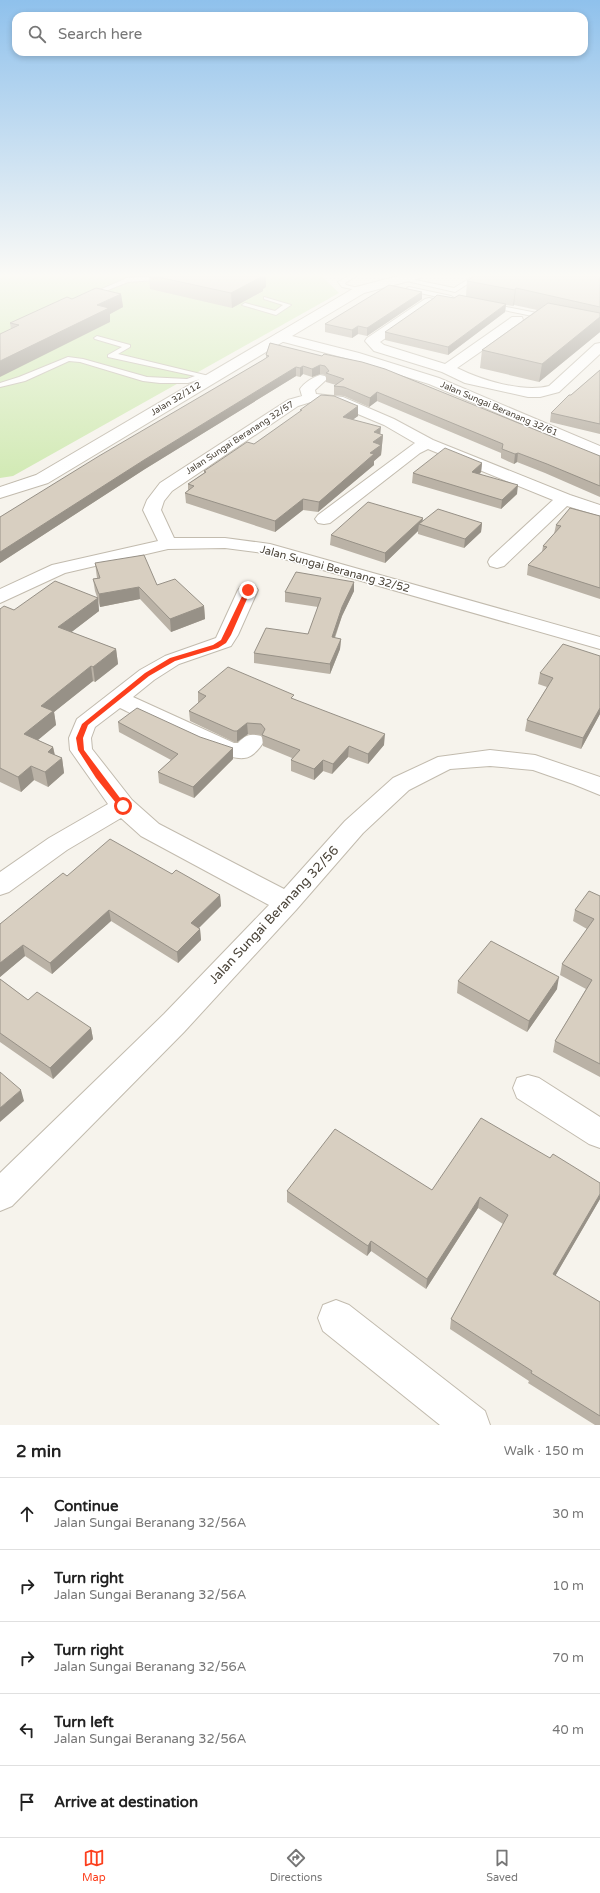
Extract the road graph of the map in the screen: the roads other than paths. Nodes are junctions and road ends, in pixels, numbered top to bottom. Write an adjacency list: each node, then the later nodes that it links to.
1 (111, 342): 8 (lane)
2 (273, 342): 12 (street, Jalan 32/112)
3 (298, 342): 14 (street, Jalan Sungai Beranang 32/61)
4 (372, 342): 11 (street)
5 (486, 342): 11 (street)
6 (600, 347): 11 (street)
7 (60, 353): 9 (lane)
8 (112, 355): 10 (lane); 12 (lane)
9 (68, 359): 10 (lane); 15 (lane)
10 (96, 364): 12 (lane)
11 (446, 369): 14 (street)
12 (207, 377): 19 (street, Jalan 32/112)
13 (320, 379): 16 (street)
14 (428, 379): 18 (street, Jalan Sungai Beranang 32/61)
15 (0, 385)
16 (310, 398): 17 (street, Jalan Sungai Beranang 32/57); 23 (street, Jalan Sungai Beranang 32/57)
17 (428, 443): 20 (street, Jalan Sungai Beranang 32/57); 22 (street)
18 (600, 452)
19 (0, 493)
20 (564, 499): 21 (street, Jalan Sungai Beranang 32/57); 24 (street)
21 (600, 511)
22 (324, 519)
23 (168, 544): 26 (street, Jalan Sungai Beranang 32/52); 27 (street, Jalan Sungai Beranang 32/52)
24 (497, 562)
25 (248, 590): 28 (street)
26 (0, 598)
27 (600, 643)
28 (117, 698): 29 (street); 31 (street)
29 (253, 741)
30 (600, 786): 33 (street, Jalan Sungai Beranang 32/56)
31 (123, 806): 32 (street); 33 (street)
32 (0, 885)
33 (287, 903): 36 (street, Jalan Sungai Beranang 32/56)
34 (528, 1088): 35 (street)
35 (600, 1134)
36 (0, 1195)
37 (336, 1318): 38 (street)
38 (471, 1425)

